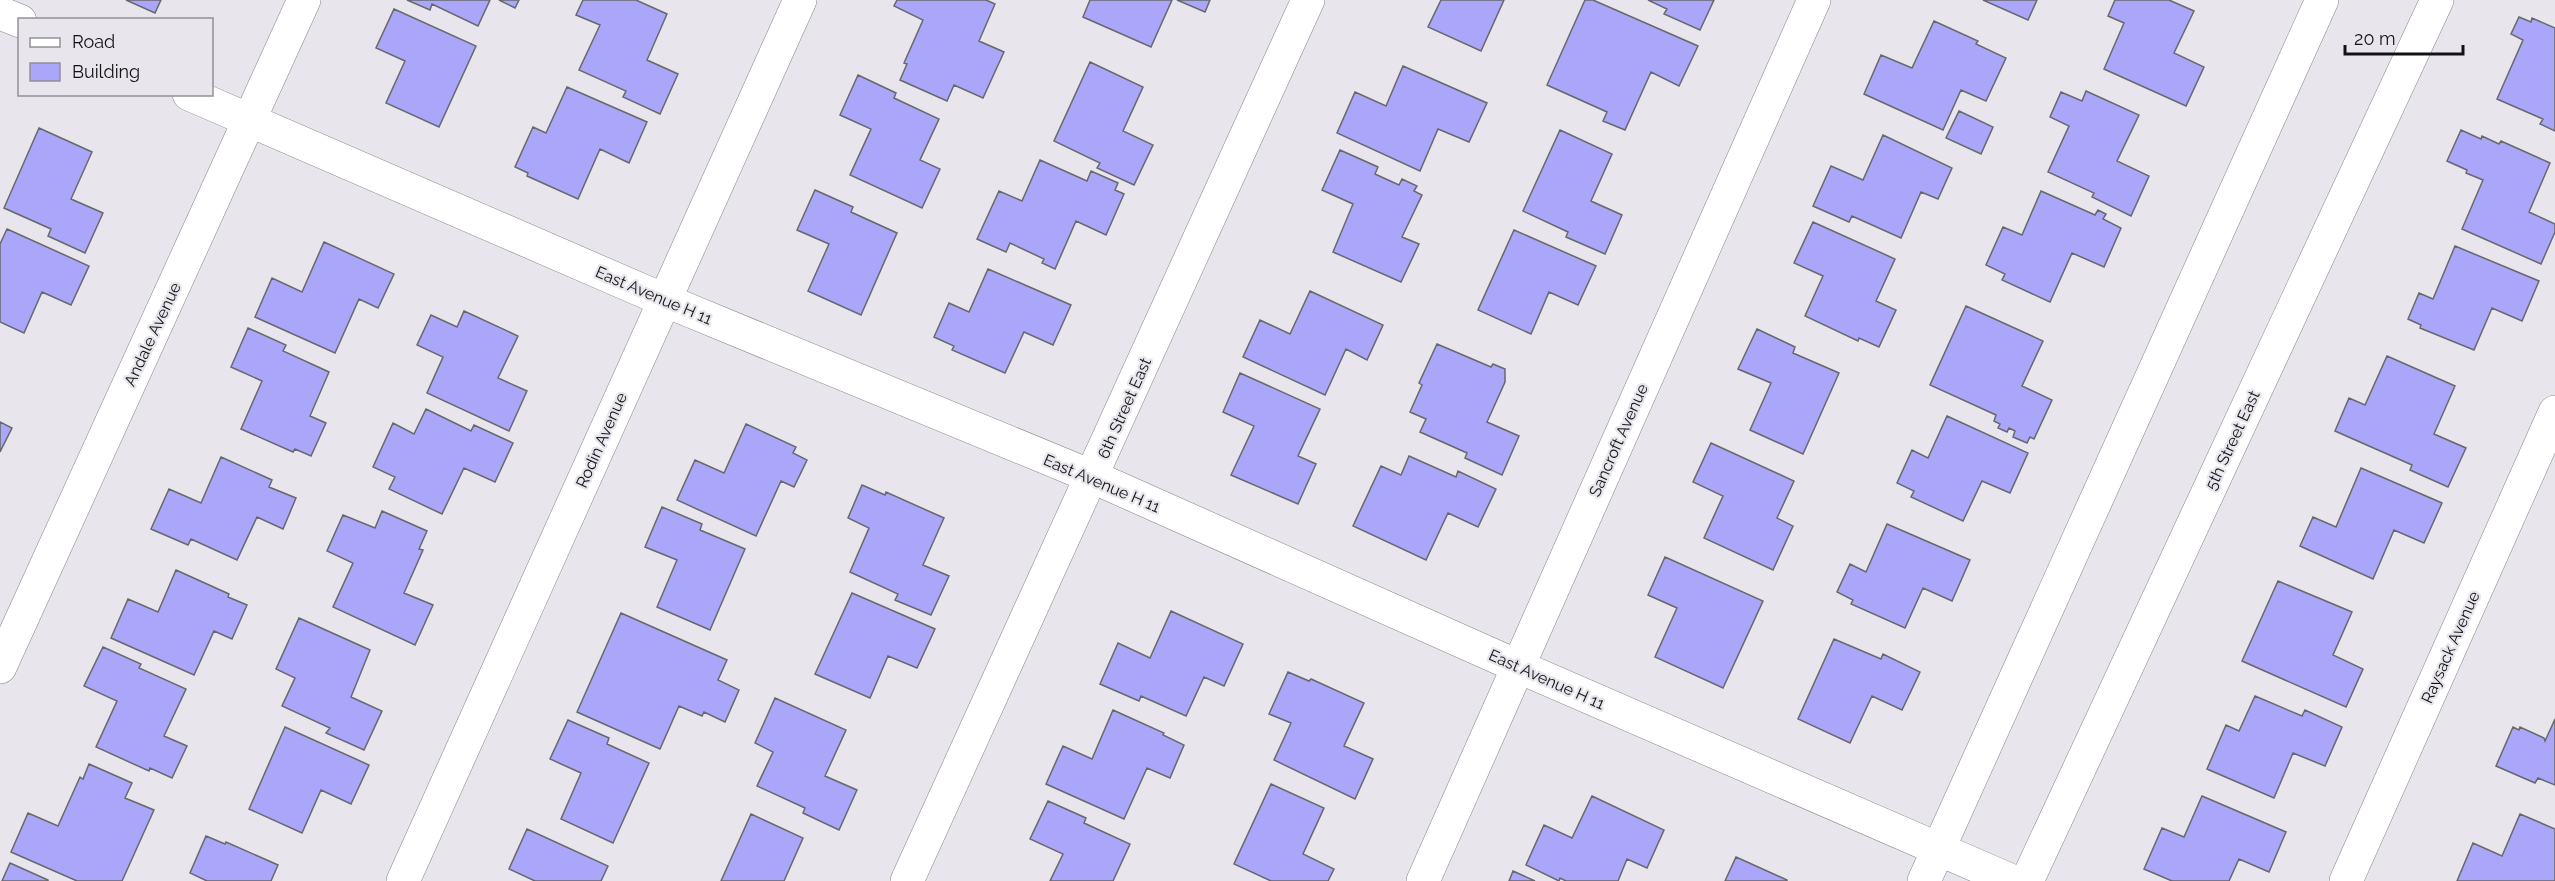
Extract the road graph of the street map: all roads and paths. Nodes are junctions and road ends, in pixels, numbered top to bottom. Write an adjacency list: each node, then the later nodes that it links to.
1 (304, 0): 10 (street, Andale Avenue)
2 (800, 0): 11 (street, Rodin Avenue)
3 (1308, 0): 13 (street, 6th Street East)
4 (1814, 0): 14 (street, Sancroft Avenue)
5 (2322, 0): 16 (street)
6 (2437, 0): 22 (street, 5th Street East)
7 (0, 13): 8 (street)
8 (18, 20)
9 (194, 96): 10 (street, East Avenue H 11)
10 (250, 121): 11 (street, East Avenue H 11); 15 (street, Andale Avenue)
11 (664, 300): 13 (street, East Avenue H 11); 17 (street, Rodin Avenue)
12 (2555, 412): 23 (street, Raysack Avenue)
13 (1093, 477): 14 (street, East Avenue H 11); 18 (street, 6th Street East)
14 (1517, 666): 16 (street, East Avenue H 11); 19 (street, Sancroft Avenue)
15 (0, 667)
16 (1938, 849): 20 (street); 21 (street, East Avenue H 11)
17 (403, 881)
18 (907, 881)
19 (1423, 881)
20 (1923, 881)
21 (2012, 881)
22 (2027, 881)
23 (2346, 881)

